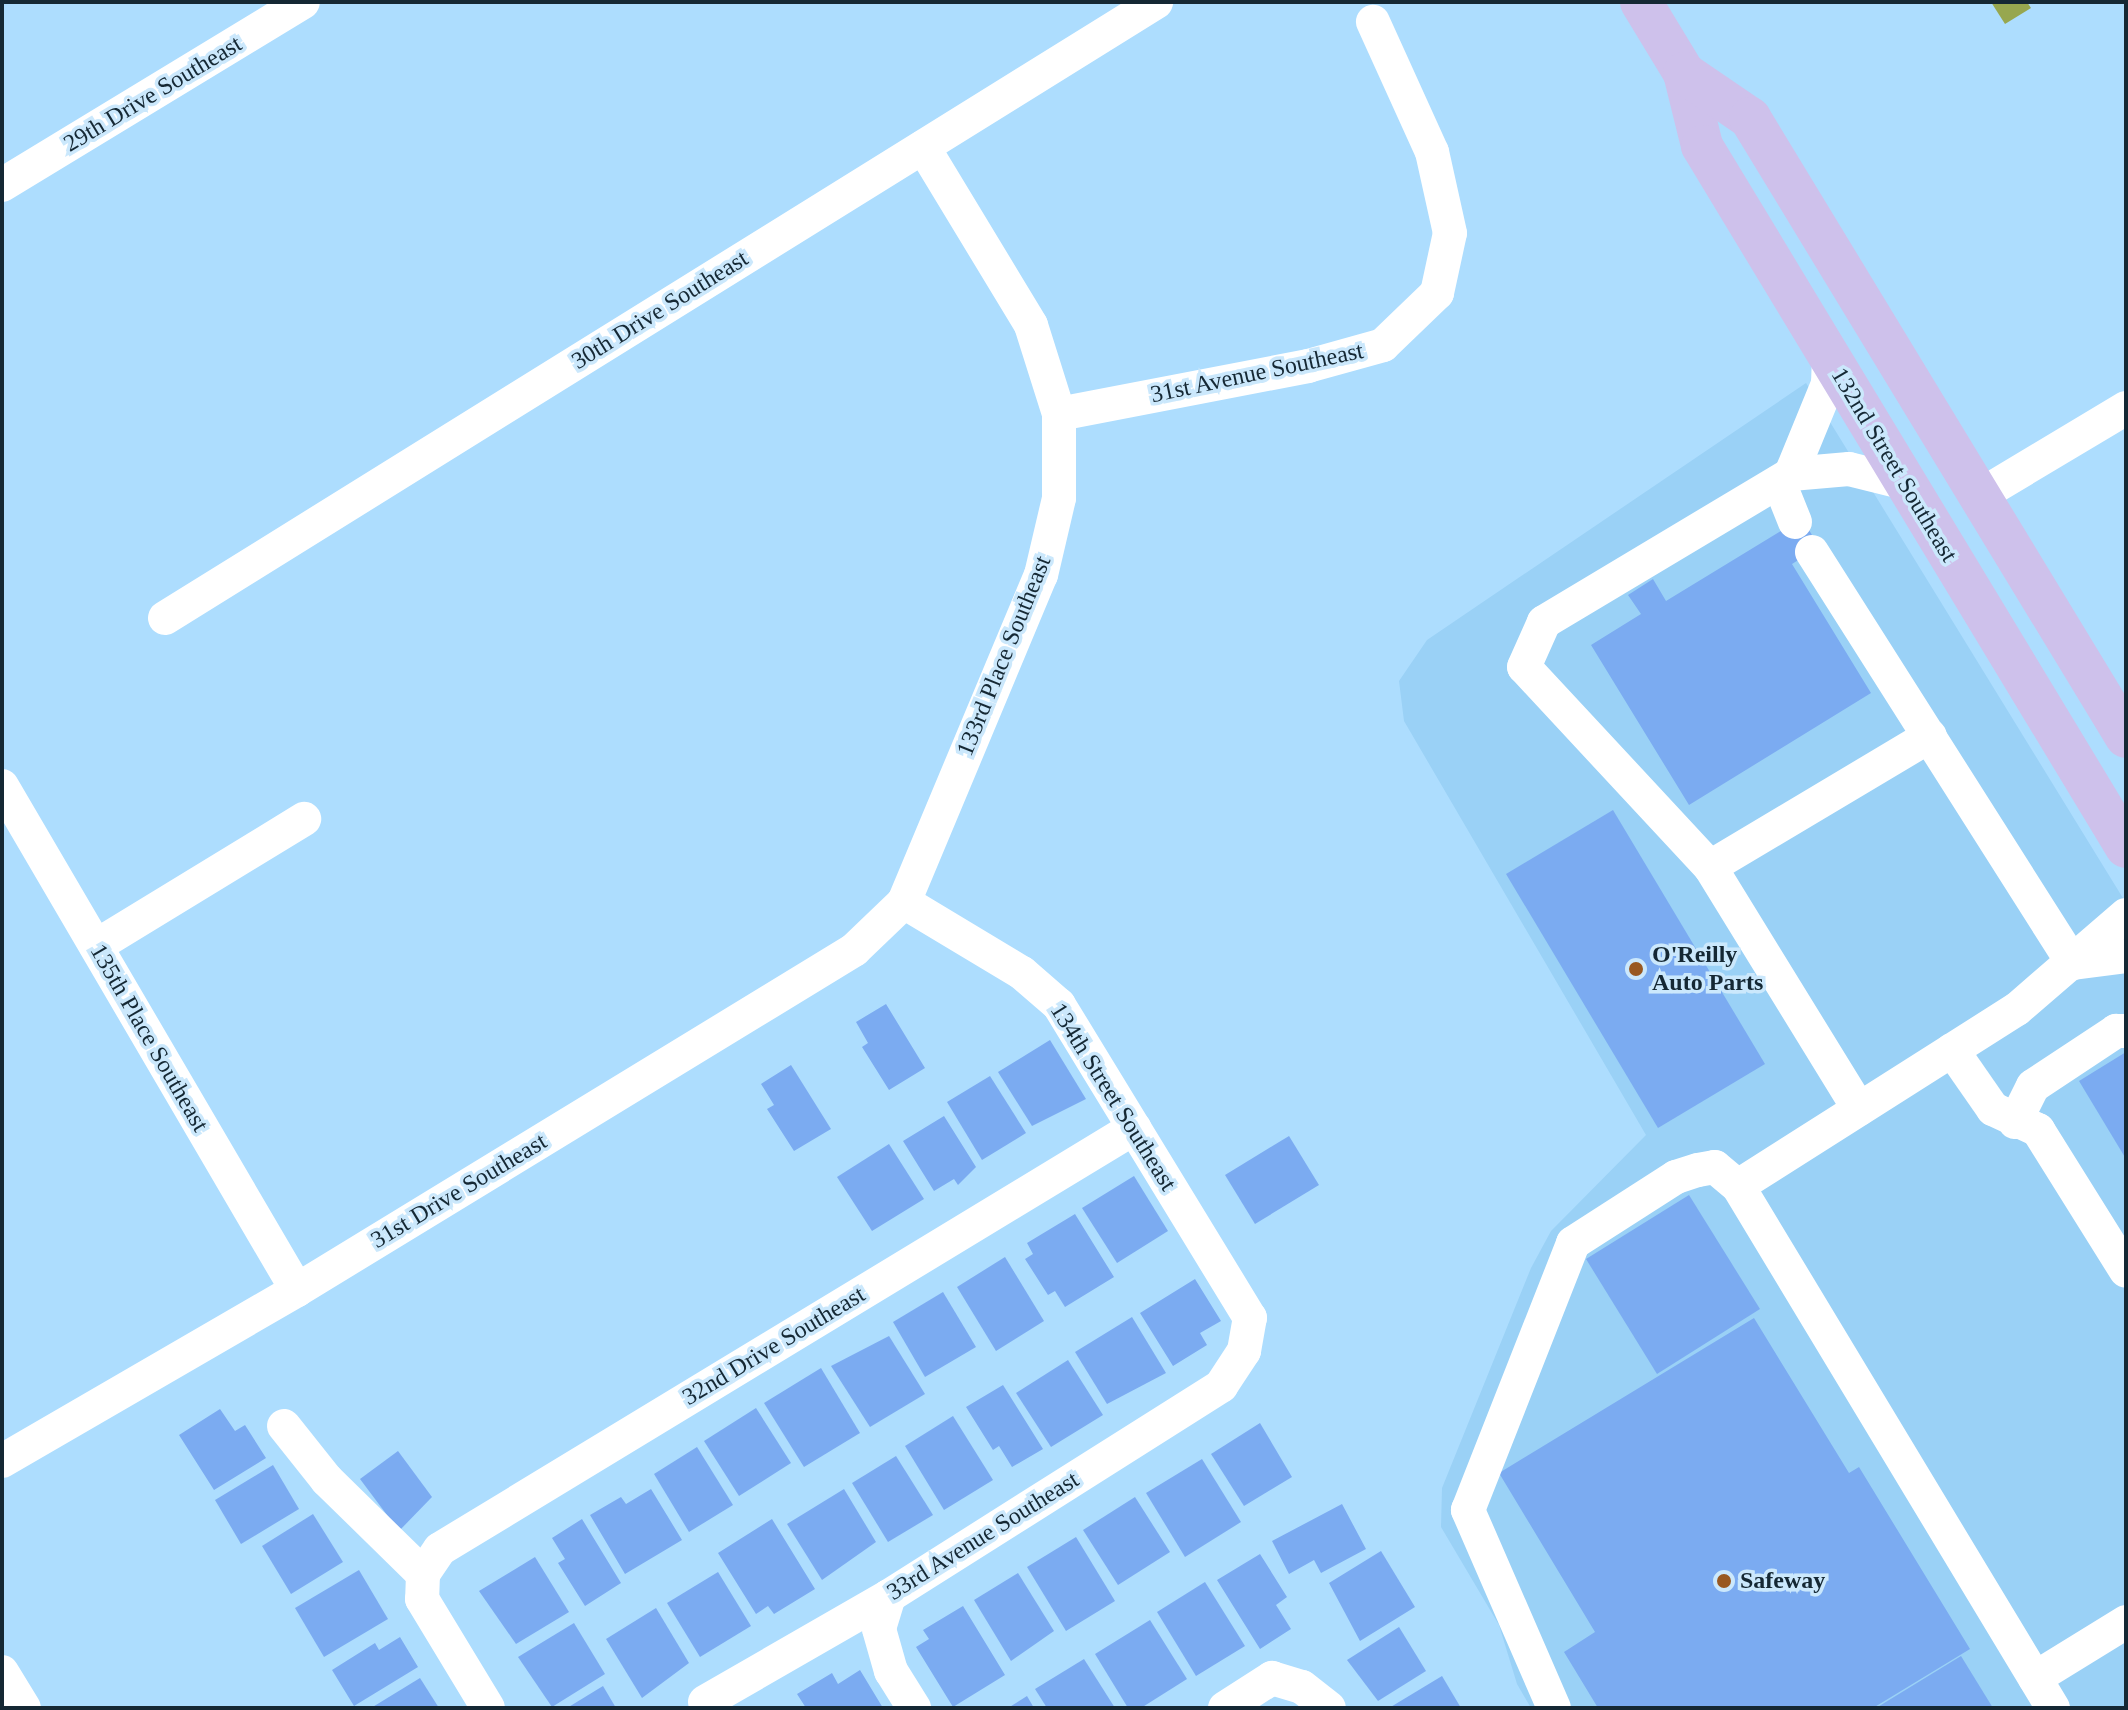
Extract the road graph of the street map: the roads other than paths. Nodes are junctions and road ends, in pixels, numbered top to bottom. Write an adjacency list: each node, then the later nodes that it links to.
1 (303, 2): 7 (street, 29th Drive Southeast)
2 (1156, 2): 6 (street, 30th Drive Southeast)
3 (1641, 2): 5 (main road, 132nd Street Southeast)
4 (1373, 22): 11 (street, 31st Avenue Southeast)
5 (1684, 73): 8 (main road, 132nd Street Southeast); 14 (main road, 132nd Street Southeast)
6 (923, 147): 11 (street, 133rd Place Southeast); 17 (street, 30th Drive Southeast)
7 (2, 185)
8 (1780, 276): 9 (main road, 132nd Street Southeast); 14 (main road)
9 (1829, 357): 12 (street); 13 (main road, 132nd Street Southeast)
10 (2126, 408): 14 (street)
11 (1059, 414): 26 (street, 133rd Place Southeast)
12 (1785, 478): 13 (street); 15 (street); 25 (street)
13 (1905, 483): 18 (main road, 132nd Street Southeast)
14 (1979, 496): 20 (main road, 132nd Street Southeast)
15 (1795, 522)
16 (1812, 552): 19 (street)
17 (165, 618)
18 (2031, 690): 22 (main road); 24 (main road, 132nd Street Southeast)
19 (1924, 726): 25 (street); 30 (street)
20 (2126, 737)
21 (2, 786): 28 (street, 135th Place Southeast)
22 (2126, 792)
23 (304, 819): 28 (street)
24 (2126, 847)
25 (1710, 867): 33 (street)
26 (904, 902): 35 (street, 134th Street Southeast); 38 (street, 31st Drive Southeast)
27 (2126, 915): 30 (street)
28 (96, 946): 38 (street, 135th Place Southeast)
29 (2126, 956): 30 (street)
30 (2073, 963): 32 (street)
31 (2126, 1031): 34 (street)
32 (1952, 1050): 33 (street); 34 (street)
33 (1859, 1109): 36 (street)
34 (2015, 1122): 37 (street)
35 (1134, 1128): 39 (street, 134th Street Southeast); 42 (street, 32nd Drive Southeast)
36 (1738, 1186): 46 (street); 53 (street)
37 (2126, 1271)
38 (297, 1290): 41 (street, 31st Drive Southeast)
39 (1244, 1351): 43 (street, 33rd Avenue Southeast)
40 (284, 1426): 42 (street)
41 (2, 1461)
42 (423, 1574): 49 (street)
43 (889, 1596): 47 (street, 33rd Avenue Southeast); 50 (street)
44 (2126, 1622): 46 (street)
45 (2, 1672): 48 (street)
46 (2035, 1678): 54 (street)
47 (705, 1702)
48 (24, 1708)
49 (488, 1708)
50 (914, 1708)
51 (1225, 1708): 52 (street)
52 (1329, 1708)
53 (1554, 1708)
54 (2053, 1708)

